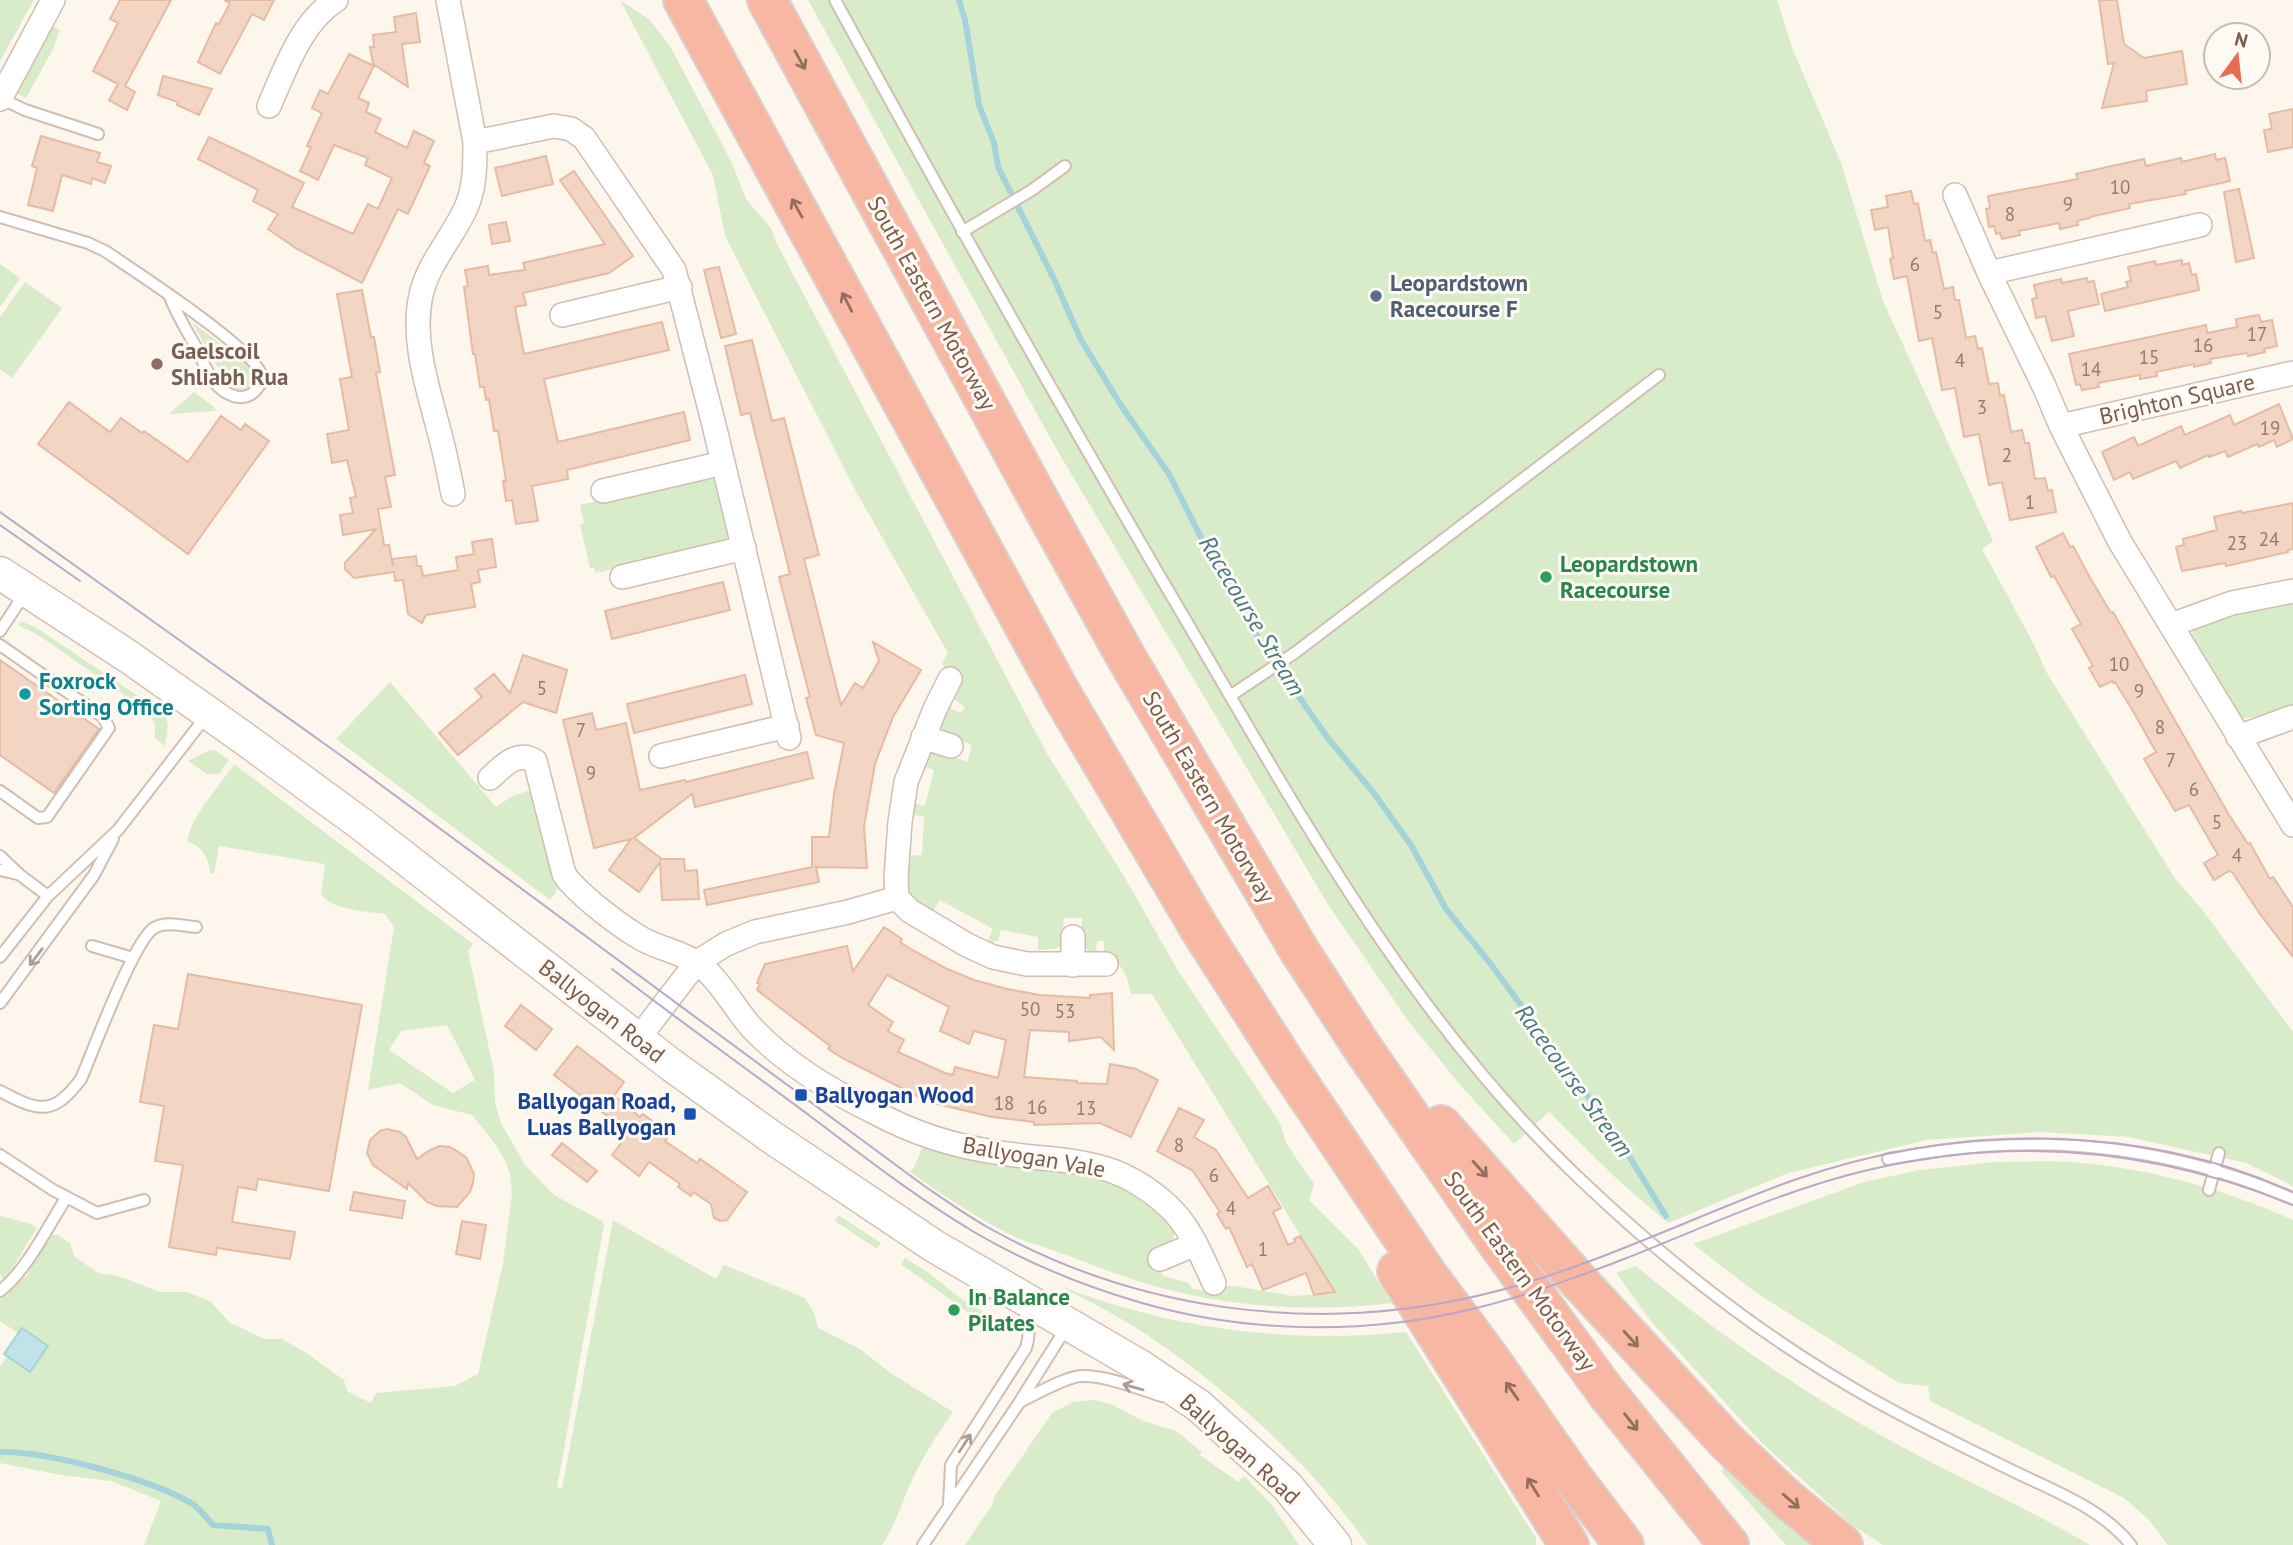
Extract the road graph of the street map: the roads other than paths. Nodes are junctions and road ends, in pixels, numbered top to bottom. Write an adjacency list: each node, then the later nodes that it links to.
1 (53, 0): 7 (street)
2 (336, 0): 8 (street)
3 (449, 0): 10 (street)
4 (683, 0): 20 (highway, one-way to 4)
5 (767, 0): 21 (highway, South Eastern Motorway, one-way to 21)
6 (835, 0): 15 (lane)
7 (0, 98): 9 (lane)
8 (269, 106)
9 (98, 134)
10 (475, 142): 17 (street); 27 (street)
11 (1066, 166): 15 (lane)
12 (1955, 195): 16 (street)
13 (0, 216): 18 (lane)
14 (2200, 225): 16 (street)
15 (962, 232): 37 (lane)
16 (1989, 273): 24 (street)
17 (680, 287): 19 (street); 25 (street)
18 (170, 297): 18 (lane)
19 (562, 315)
20 (864, 335): 83 (highway, one-way to 20); 84 (highway, one-way to 20)
21 (969, 370): 85 (highway, South Eastern Motorway, one-way to 85); 86 (highway, one-way to 86)
22 (2293, 373): 24 (street, Brighton Square)
23 (1659, 375): 37 (lane)
24 (2061, 426): 33 (street)
25 (723, 463): 26 (street); 28 (street)
26 (603, 491)
27 (453, 494)
28 (744, 548): 30 (street); 43 (street)
29 (0, 573): 31 (street, Ballyogan Road)
30 (622, 577)
31 (26, 591): 34 (lane); 38 (street, Ballyogan Road)
32 (2293, 591): 33 (street)
33 (2171, 625): 41 (street)
34 (0, 631)
35 (0, 645): 45 (lane)
36 (950, 679): 40 (street)
37 (1230, 696): 87 (lane)
38 (208, 713): 47 (lane); 62 (street, Ballyogan Road)
39 (2293, 717): 41 (street)
40 (923, 737): 42 (street); 52 (street)
41 (2238, 737): 46 (street)
42 (951, 746)
43 (661, 756)
44 (490, 778): 58 (street)
45 (0, 791)
46 (2293, 825)
47 (118, 830): 51 (lane); 61 (lane, one-way to 61)
48 (0, 856): 50 (lane)
49 (0, 870): 50 (lane)
50 (20, 875): 51 (lane)
51 (48, 896): 56 (lane)
52 (897, 898): 58 (street); 60 (street)
53 (196, 927): 57 (lane)
54 (1073, 937): 60 (street)
55 (92, 946): 57 (lane)
56 (0, 957)
57 (133, 958): 63 (lane)
58 (696, 962): 62 (street); 72 (street, Ballyogan Vale)
59 (1106, 964): 60 (street)
60 (1073, 965)
61 (0, 1003)
62 (638, 1039): 76 (street, Ballyogan Road)
63 (0, 1091)
64 (2219, 1153): 67 (lane)
65 (0, 1156): 69 (lane)
66 (1888, 1159): 67 (lane)
67 (2215, 1170): 68 (lane); 70 (lane)
68 (2209, 1190)
69 (66, 1198): 71 (lane); 75 (lane)
70 (2293, 1199)
71 (144, 1200)
72 (1196, 1244): 73 (street); 74 (street, Ballyogan Vale)
73 (1160, 1259)
74 (1214, 1283)
75 (0, 1291)
76 (1017, 1295): 77 (street, Ballyogan Road); 80 (lane, one-way to 76)
77 (1069, 1324): 78 (lane); 79 (street, Ballyogan Road)
78 (1019, 1403): 79 (lane, one-way to 78); 80 (lane)
79 (1199, 1406): 82 (street, Ballyogan Road)
80 (949, 1507): 81 (lane)
81 (923, 1545)
82 (1335, 1545)
83 (1569, 1545)
84 (1625, 1545)
85 (1728, 1545)
86 (1843, 1545)
87 (2131, 1545)

